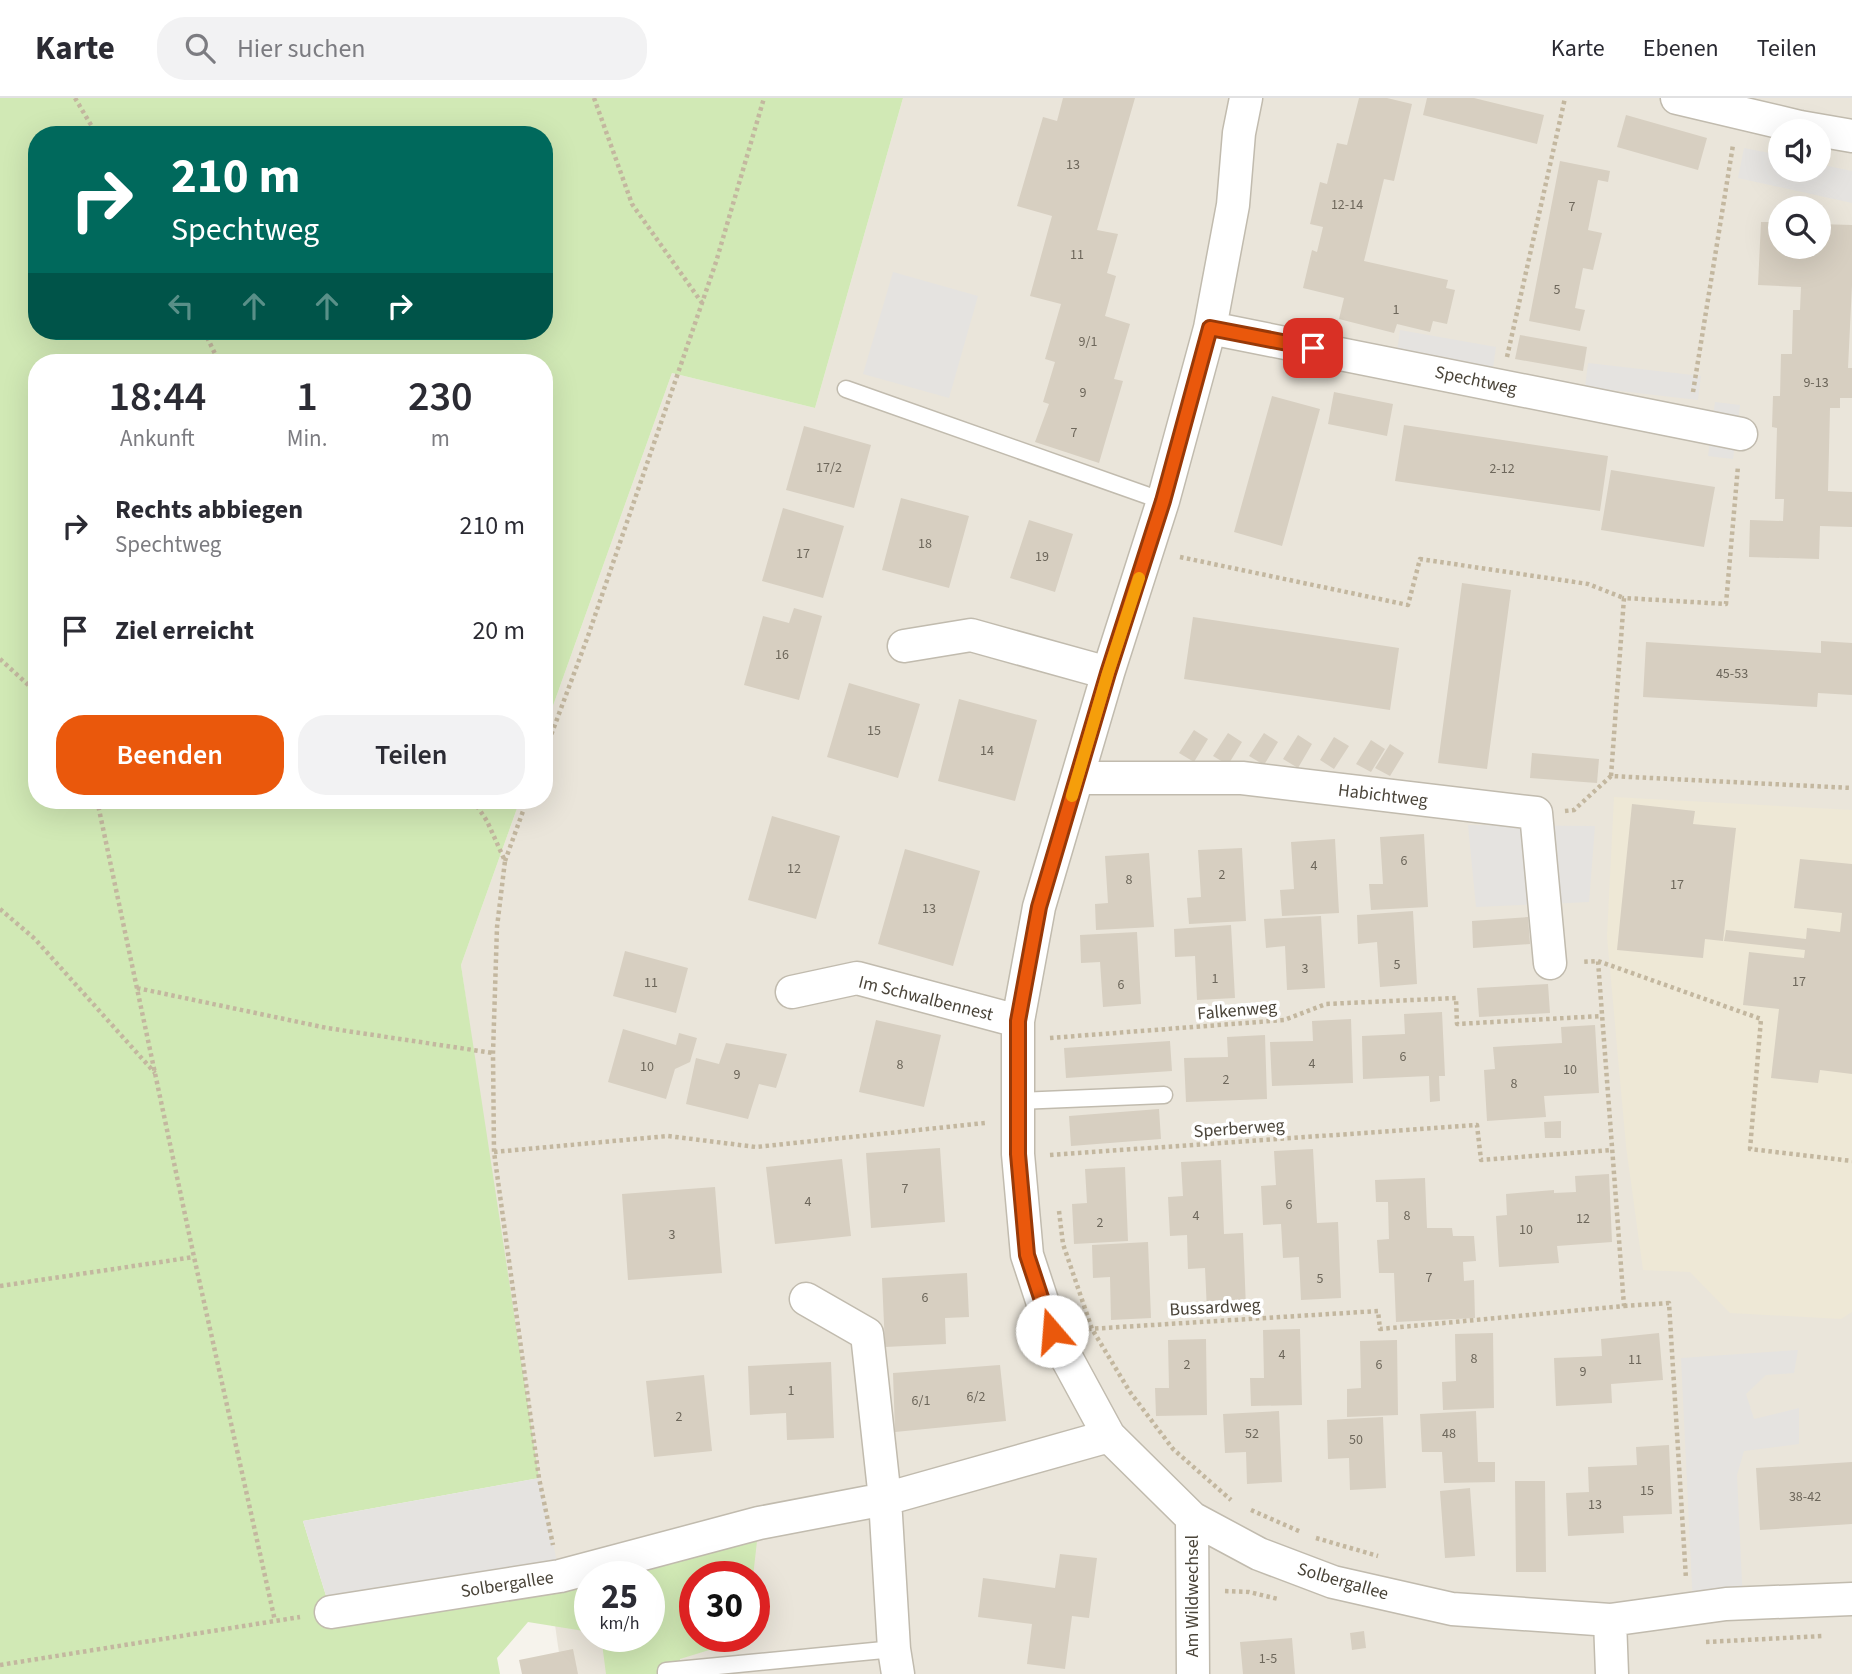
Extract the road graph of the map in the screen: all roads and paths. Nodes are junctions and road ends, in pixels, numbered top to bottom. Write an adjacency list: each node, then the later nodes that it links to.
1 (75, 98): 8 (path)
2 (594, 98): 10 (path)
3 (764, 98): 10 (path)
4 (1246, 98): 11 (street)
5 (1565, 98): 12 (path)
6 (1677, 98): 7 (street)
7 (1738, 114): 9 (street); 14 (path)
8 (92, 126)
9 (1852, 136)
10 (702, 303): 23 (path)
11 (1210, 328): 12 (street, Spechtweg); 16 (street)
12 (1501, 385): 14 (street, Spechtweg)
13 (845, 389): 16 (lane)
14 (1688, 424): 15 (street, Spechtweg)
15 (1741, 434): 18 (path)
16 (1163, 501): 17 (street)
17 (1148, 550): 18 (path); 21 (street)
18 (1624, 598): 24 (path)
19 (904, 646): 21 (street)
20 (0, 659): 22 (path)
21 (1108, 673): 25 (street)
22 (28, 684)
23 (553, 730)
24 (1611, 776): 26 (path); 30 (path)
25 (1078, 778): 30 (street, Habichtweg); 38 (street)
26 (1852, 788)
27 (99, 809): 35 (path)
28 (479, 809): 31 (path)
29 (524, 809): 31 (path)
30 (1536, 813): 34 (street)
31 (505, 861): 39 (path)
32 (0, 909): 40 (path)
33 (1598, 961): 34 (path); 37 (path); 47 (path)
34 (1550, 963)
35 (137, 988): 39 (path); 40 (path)
36 (792, 992): 38 (street, Im Schwalbennest)
37 (1602, 1016): 38 (path, Falkenweg); 43 (path)
38 (1018, 1031): 42 (street)
39 (493, 1053): 44 (path)
40 (155, 1073): 50 (path)
41 (1164, 1095): 42 (lane)
42 (1018, 1110): 44 (path); 45 (street)
43 (1611, 1150): 46 (path, Sperberweg); 53 (path)
44 (494, 1152): 62 (path)
45 (1018, 1154): 46 (path, Sperberweg); 55 (street)
46 (1050, 1155): 48 (path)
47 (1852, 1161)
48 (1052, 1168)
49 (1058, 1206): 54 (path)
50 (194, 1257): 51 (path); 67 (path)
51 (0, 1286)
52 (806, 1299): 57 (street)
53 (1624, 1306): 54 (path, Bussardweg); 64 (path)
54 (1092, 1329): 55 (path, Bussardweg); 58 (path)
55 (1052, 1331): 56 (street)
56 (1109, 1436): 57 (street, Solbergallee); 60 (street, Solbergallee)
57 (885, 1499): 62 (street, Solbergallee); 70 (street)
58 (1233, 1502)
59 (1246, 1508): 61 (path)
60 (1192, 1518): 66 (street, Solbergallee); 73 (street, Am Wildwechsel)
61 (1382, 1557)
62 (560, 1576): 65 (street, Solbergallee)
63 (1852, 1599): 64 (street, Solbergallee)
64 (1688, 1608): 66 (street, Solbergallee)
65 (331, 1612): 67 (path)
66 (1610, 1620): 74 (street)
67 (275, 1621): 71 (path)
68 (1826, 1636): 69 (path)
69 (1694, 1643)
70 (896, 1662): 72 (lane)
71 (0, 1665)
72 (666, 1674)
73 (1193, 1674)
74 (1612, 1674)

